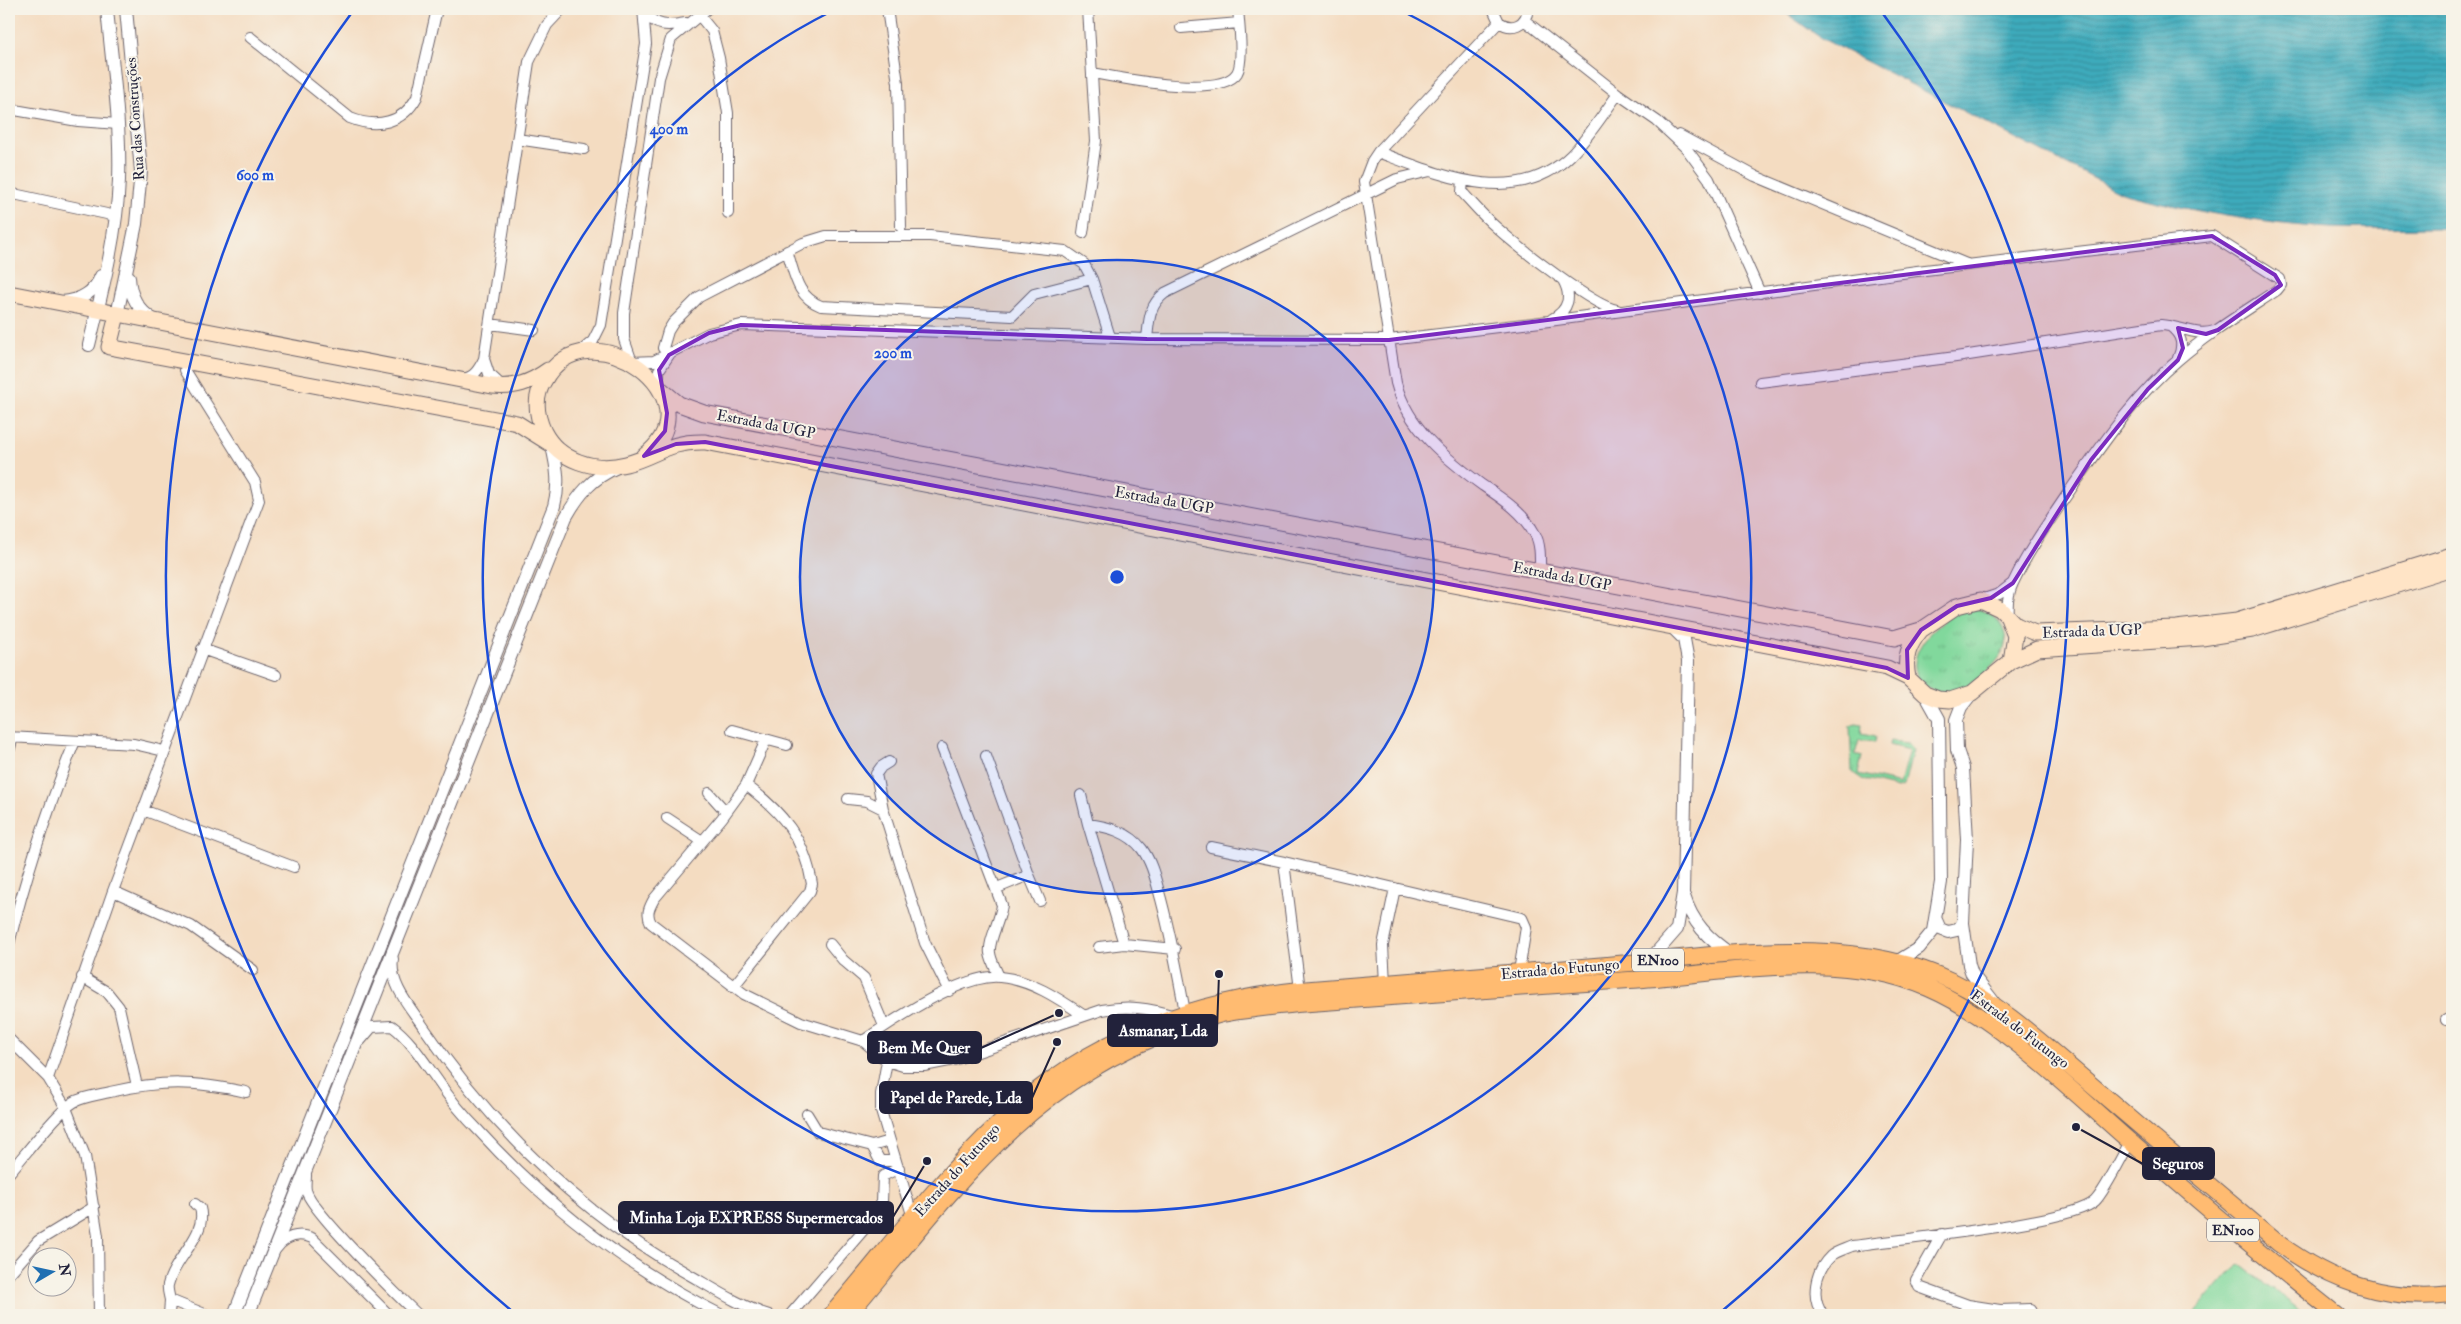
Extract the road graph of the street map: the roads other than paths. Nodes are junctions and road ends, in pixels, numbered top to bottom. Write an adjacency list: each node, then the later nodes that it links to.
1 (107, 9): 22 (street, Rua das Construções)
2 (126, 9): 36 (street, Rua das Construções)
3 (437, 9): 17 (street)
4 (562, 9): 23 (street)
5 (887, 9): 32 (street)
6 (1088, 9): 18 (street)
7 (1238, 9): 15 (street)
8 (1493, 9): 13 (street)
9 (1528, 9): 12 (street)
10 (644, 10): 14 (street); 56 (street)
11 (703, 12): 14 (street); 30 (street)
12 (1524, 20): 13 (street); 19 (street)
13 (1499, 22): 25 (street)
14 (689, 23): 61 (street)
15 (1239, 23): 16 (street); 18 (street)
16 (1180, 28)
17 (250, 37)
18 (1093, 73): 33 (street)
19 (1618, 94): 21 (street); 27 (street)
20 (9, 109): 22 (street)
21 (1657, 121): 37 (street); 41 (street)
22 (118, 124): 31 (street, Rua das Construções)
23 (517, 139): 24 (street); 48 (street)
24 (584, 149)
25 (1378, 152): 26 (street); 29 (street)
26 (1430, 172): 27 (street); 29 (street)
27 (1463, 180): 38 (street)
28 (9, 193): 31 (street)
29 (1366, 194): 53 (street); 54 (street)
30 (728, 213)
31 (116, 216): 35 (street, Rua das Construções)
32 (901, 227)
33 (1083, 233)
34 (787, 251): 39 (street); 39 (street); 57 (street)
35 (109, 252): 42 (street); 43 (street, Rua das Construções)
36 (129, 260): 45 (street, Rua das Construções); 47 (street)
37 (1969, 265): 41 (street); 51 (street)
38 (1562, 277): 44 (street); 46 (street)
39 (1092, 279): 52 (street)
40 (9, 293): 42 (main road)
41 (1760, 293): 44 (street)
42 (52, 302): 43 (main road)
43 (96, 311): 45 (main road); 55 (street, Rua das Construções)
44 (1624, 311): 46 (street)
45 (116, 315): 47 (main road); 67 (main road, Rua das Construções)
46 (1549, 321): 54 (street)
47 (164, 324): 63 (main road)
48 (490, 324): 50 (street); 58 (street)
49 (2169, 325): 51 (street); 59 (street); 64 (street)
50 (534, 330)
51 (2218, 330): 59 (street)
52 (1110, 337): 53 (street); 57 (street)
53 (1147, 339): 54 (street)
54 (1388, 340): 72 (street)
55 (89, 344)
56 (579, 353): 60 (main road, Estrada da UGP); 61 (main road, Estrada da UGP)
57 (668, 355): 61 (street); 66 (street)
58 (484, 359): 63 (street); 65 (street)
59 (2178, 360): 73 (street)
60 (559, 362): 65 (main road); 67 (main road, Estrada da UGP)
61 (632, 362): 66 (main road, Estrada da UGP)
62 (186, 370): 79 (street)
63 (456, 379): 65 (main road)
64 (1760, 382)
65 (504, 387)
66 (659, 388): 68 (main road, Estrada da UGP); 72 (main road, Estrada da UGP)
67 (552, 446): 69 (main road, Estrada da UGP); 174 (street)
68 (644, 456): 69 (main road, Estrada da UGP); 76 (main road, Estrada da UGP)
69 (620, 465): 120 (street)
70 (2452, 555): 75 (main road, Estrada da UGP)
71 (2452, 568): 81 (main road, Estrada da UGP)
72 (1540, 571): 77 (main road, Estrada da UGP)
73 (2012, 583): 74 (street); 75 (street)
74 (1981, 600): 75 (main road, Estrada da UGP); 77 (main road, Estrada da UGP)
75 (2008, 617): 81 (main road)
76 (1672, 627): 78 (main road, Estrada da UGP); 80 (street)
77 (1921, 630): 83 (main road)
78 (1714, 634): 80 (street); 83 (main road, Estrada da UGP)
79 (202, 648): 82 (street); 93 (street)
80 (1688, 661): 113 (street)
81 (2011, 661): 84 (main road)
82 (276, 675)
83 (1908, 678): 85 (main road)
84 (1972, 693): 85 (main road); 116 (street)
85 (1925, 694): 115 (street)
86 (732, 730): 88 (street)
87 (11, 737): 89 (street); 92 (street)
88 (766, 740): 90 (street); 96 (street)
89 (74, 741): 93 (street); 117 (street)
90 (787, 745)
91 (942, 748): 110 (street)
92 (9, 751)
93 (164, 751): 101 (street)
94 (986, 756): 109 (street)
95 (890, 762): 100 (street)
96 (746, 785): 102 (street); 131 (street)
97 (709, 793): 102 (street)
98 (1081, 795): 104 (street)
99 (848, 799): 100 (street)
100 (883, 809): 133 (street)
101 (143, 810): 108 (street); 112 (street)
102 (726, 812): 105 (street)
103 (667, 818): 105 (street)
104 (1088, 824): 119 (street); 122 (street)
105 (702, 841): 131 (street)
106 (1211, 847): 107 (street)
107 (1284, 862): 111 (street); 132 (street)
108 (294, 867)
109 (1029, 875): 110 (street); 114 (street)
110 (996, 888): 128 (street)
111 (1395, 888): 127 (street); 130 (street)
112 (113, 891): 126 (street); 129 (street)
113 (1683, 893): 123 (street); 124 (street)
114 (1040, 901)
115 (1936, 920): 116 (street); 125 (street)
116 (1962, 923): 136 (street)
117 (9, 944)
118 (830, 944): 137 (street)
119 (1124, 944): 121 (street); 122 (street)
120 (395, 947): 140 (street); 155 (street)
121 (1099, 947)
122 (1175, 949): 134 (street)
123 (1731, 954): 124 (main road, Estrada do Futungo / EN100); 125 (main road, Estrada do Futungo / EN100)
124 (1649, 961): 127 (main road, Estrada do Futungo / EN100)
125 (1898, 961): 136 (main road, Estrada do Futungo / EN100)
126 (253, 970)
127 (1519, 972): 130 (main road, Estrada do Futungo / EN100)
128 (999, 976): 133 (street); 135 (street)
129 (82, 978): 142 (street); 143 (street)
130 (1385, 984): 132 (main road, Estrada do Futungo / EN100)
131 (734, 987): 139 (street)
132 (1300, 990): 134 (main road, Estrada do Futungo / EN100)
133 (949, 991): 137 (street)
134 (1180, 1014): 135 (street); 161 (main road, Estrada do Futungo / EN100)
135 (1083, 1015): 141 (street)
136 (2008, 1017): 165 (main road, Estrada do Futungo / EN100)
137 (884, 1026): 139 (street)
138 (9, 1039): 142 (street)
139 (863, 1042): 141 (street)
140 (353, 1052): 152 (street); 156 (street)
141 (887, 1061): 147 (street)
142 (48, 1078): 145 (street)
143 (137, 1086): 144 (street); 145 (street)
144 (246, 1092)
145 (66, 1108): 151 (street); 159 (street)
146 (807, 1114): 149 (street)
147 (889, 1141): 149 (street); 153 (street)
148 (2130, 1142): 162 (street); 182 (main road, Estrada do Futungo / EN100); 185 (main road, Estrada do Futungo / EN100)
149 (872, 1146): 153 (street)
150 (9, 1155): 151 (street)
151 (18, 1162): 154 (street)
152 (309, 1163): 163 (street); 177 (street)
153 (897, 1165): 161 (street); 169 (street)
154 (9, 1173)
155 (553, 1178): 156 (street); 157 (street)
156 (539, 1192): 160 (street)
157 (582, 1202): 160 (street); 170 (street)
158 (195, 1204): 166 (street)
159 (94, 1208): 164 (street); 171 (street)
160 (568, 1217): 178 (street)
161 (914, 1218): 181 (main road, Estrada do Futungo / EN100)
162 (1942, 1234): 167 (street); 183 (street)
163 (274, 1252): 175 (street); 176 (street)
164 (9, 1274)
165 (2452, 1294)
166 (170, 1300): 172 (street); 173 (street)
167 (1968, 1305): 168 (street); 184 (street)
168 (2031, 1310)
169 (793, 1312): 180 (street)
170 (760, 1314): 179 (street)
171 (99, 1315)
172 (170, 1315)
173 (207, 1315)
174 (234, 1315)
175 (248, 1315)
176 (388, 1315)
177 (418, 1315)
178 (722, 1315)
179 (769, 1315)
180 (784, 1315)
181 (831, 1315)
182 (848, 1315)
183 (1823, 1315)
184 (1962, 1315)
185 (2337, 1315)

